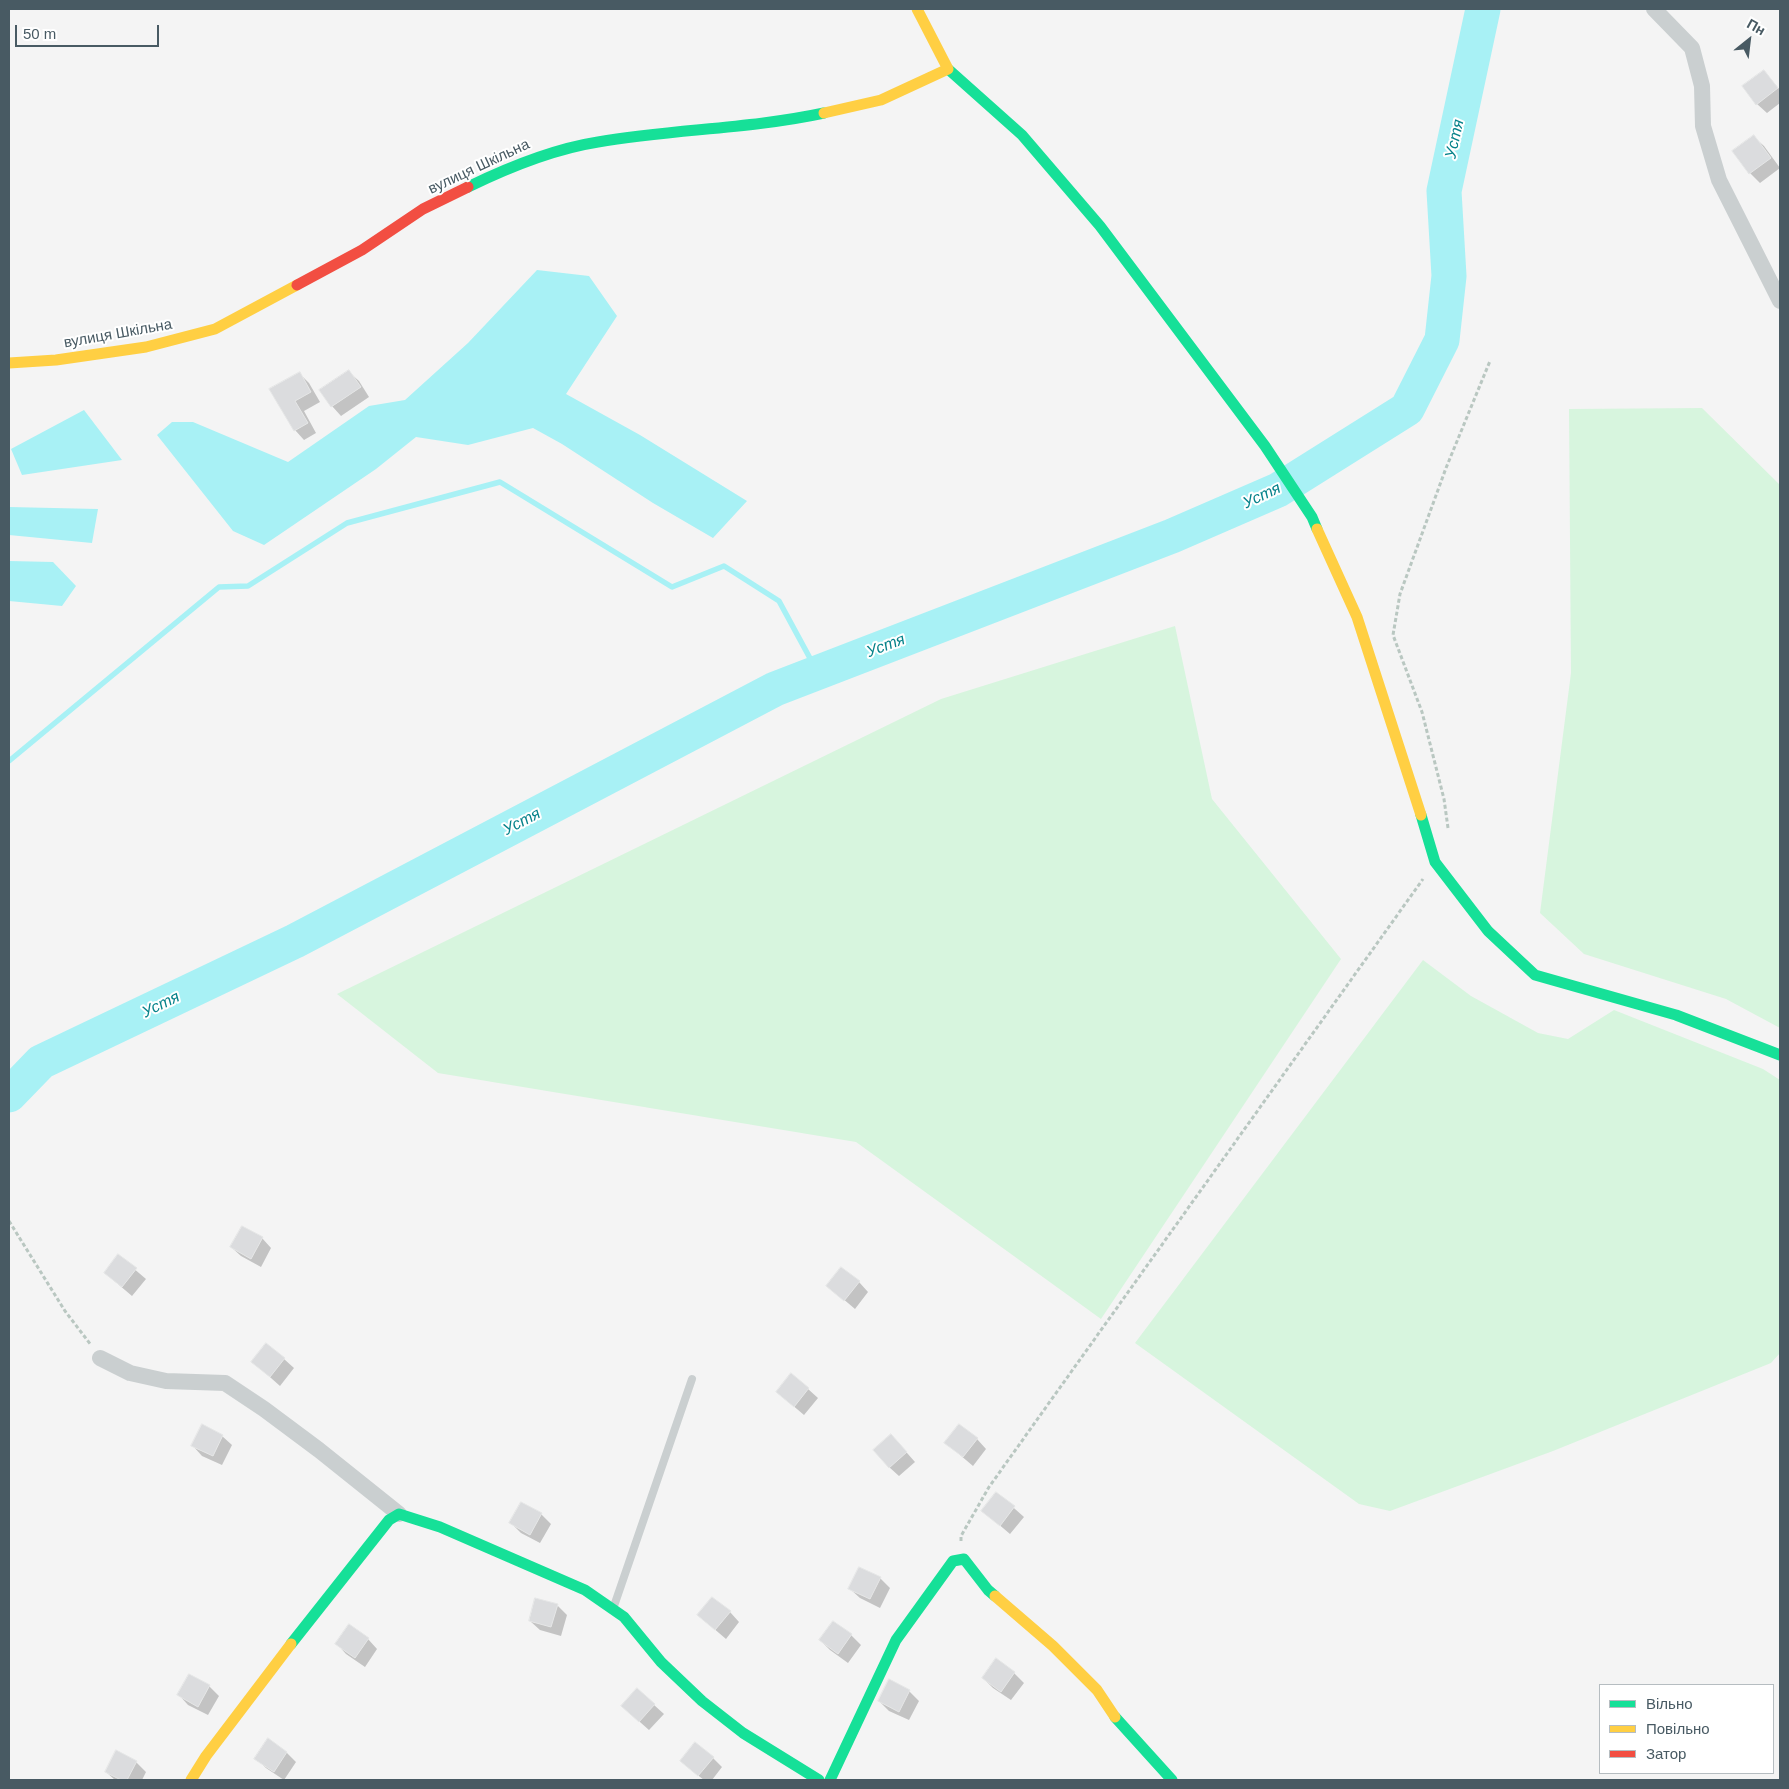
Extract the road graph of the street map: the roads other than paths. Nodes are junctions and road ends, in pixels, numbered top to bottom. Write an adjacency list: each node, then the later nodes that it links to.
1 (917, 9): 3 (street)
2 (1654, 9): 4 (street)
3 (948, 69): 5 (street, вулиця Шкільна); 6 (street)
4 (1780, 301)
5 (9, 363)
6 (1780, 1055)
7 (100, 1358): 9 (street)
8 (692, 1379): 10 (lane)
9 (399, 1514): 10 (street); 11 (street)
10 (613, 1609): 12 (street)
11 (191, 1780)
12 (819, 1780)
13 (830, 1780): 14 (street)
14 (1172, 1780)

